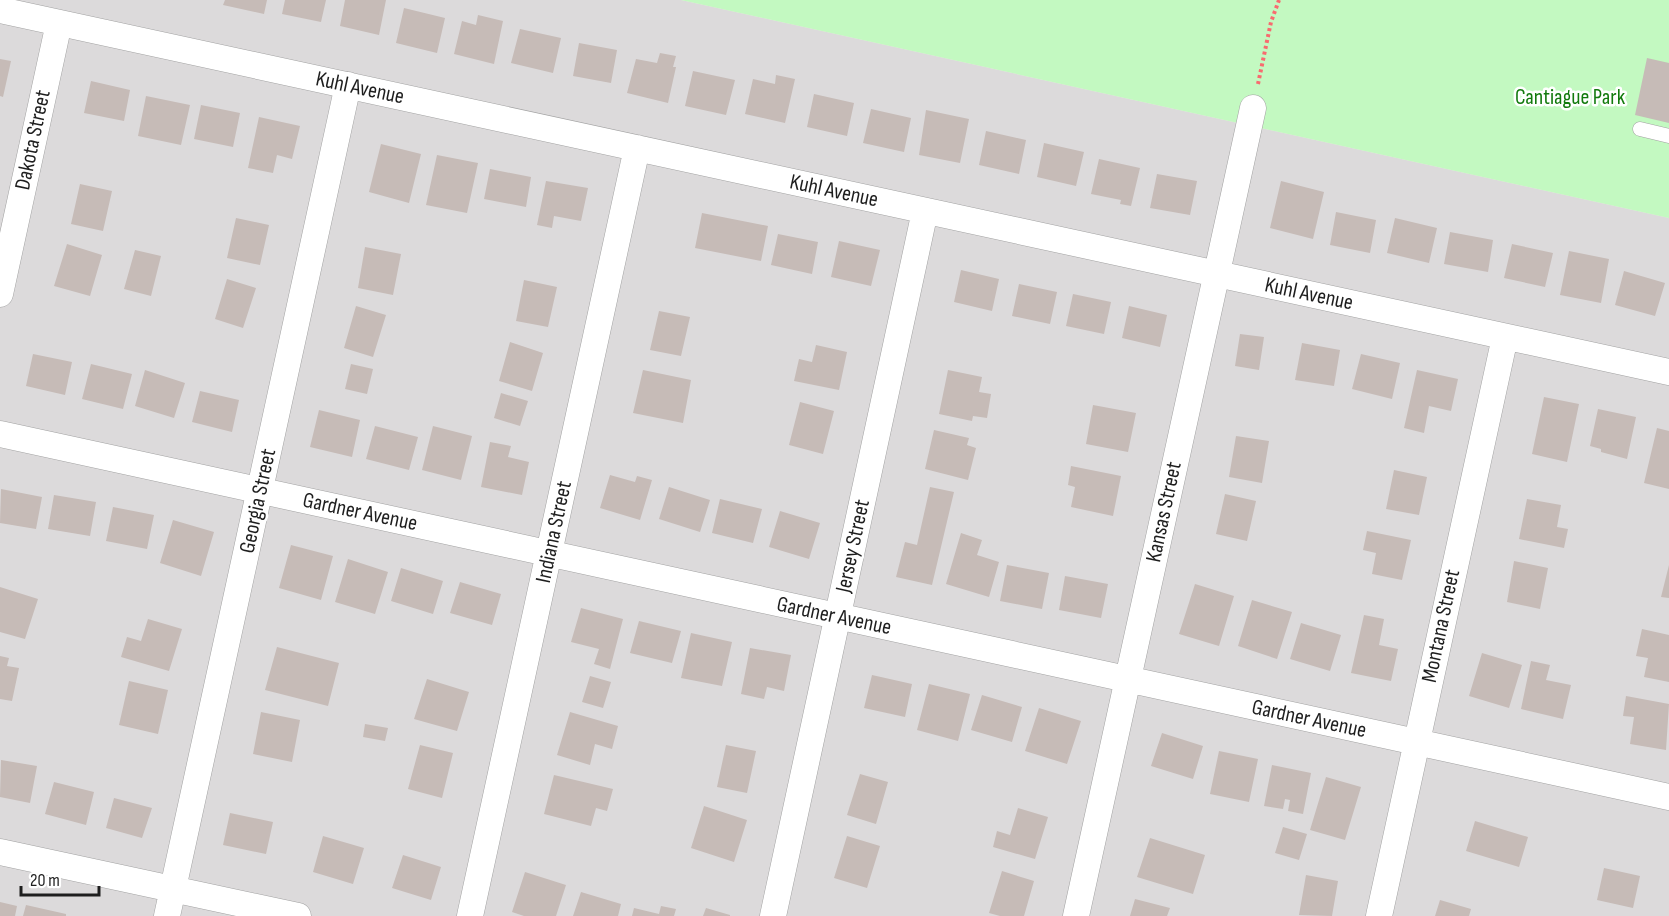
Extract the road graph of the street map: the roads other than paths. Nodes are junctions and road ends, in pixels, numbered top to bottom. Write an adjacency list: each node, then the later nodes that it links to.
1 (0, 10): 2 (street, Kuhl Avenue)
2 (59, 22): 3 (street, Kuhl Avenue); 10 (street, Dakota Street)
3 (348, 85): 7 (street, Kuhl Avenue); 14 (street, Georgia Street)
4 (1253, 108): 9 (street, Kansas Street)
5 (1640, 129): 6 (lane)
6 (1669, 136)
7 (637, 148): 8 (street, Kuhl Avenue); 15 (street, Indiana Street)
8 (925, 211): 9 (street, Kuhl Avenue); 16 (street, Jersey Street)
9 (1215, 274): 11 (street, Kuhl Avenue); 17 (street, Kansas Street)
10 (0, 294)
11 (1505, 337): 12 (street, Kuhl Avenue); 18 (street, Montana Street)
12 (1669, 372)
13 (0, 434): 14 (street, Gardner Avenue)
14 (260, 491): 15 (street, Gardner Avenue); 21 (street, Georgia Street)
15 (549, 554): 16 (street, Gardner Avenue); 24 (street, Indiana Street)
16 (838, 616): 17 (street, Gardner Avenue); 25 (street, Jersey Street)
17 (1127, 679): 18 (street, Gardner Avenue); 26 (street, Kansas Street)
18 (1416, 742): 19 (street, Gardner Avenue); 27 (street, Montana Street)
19 (1669, 797)
20 (0, 852): 21 (street)
21 (173, 889): 22 (street, Georgia Street); 23 (street)
22 (167, 916)
23 (298, 916)
24 (470, 916)
25 (772, 916)
26 (1076, 916)
27 (1379, 916)

